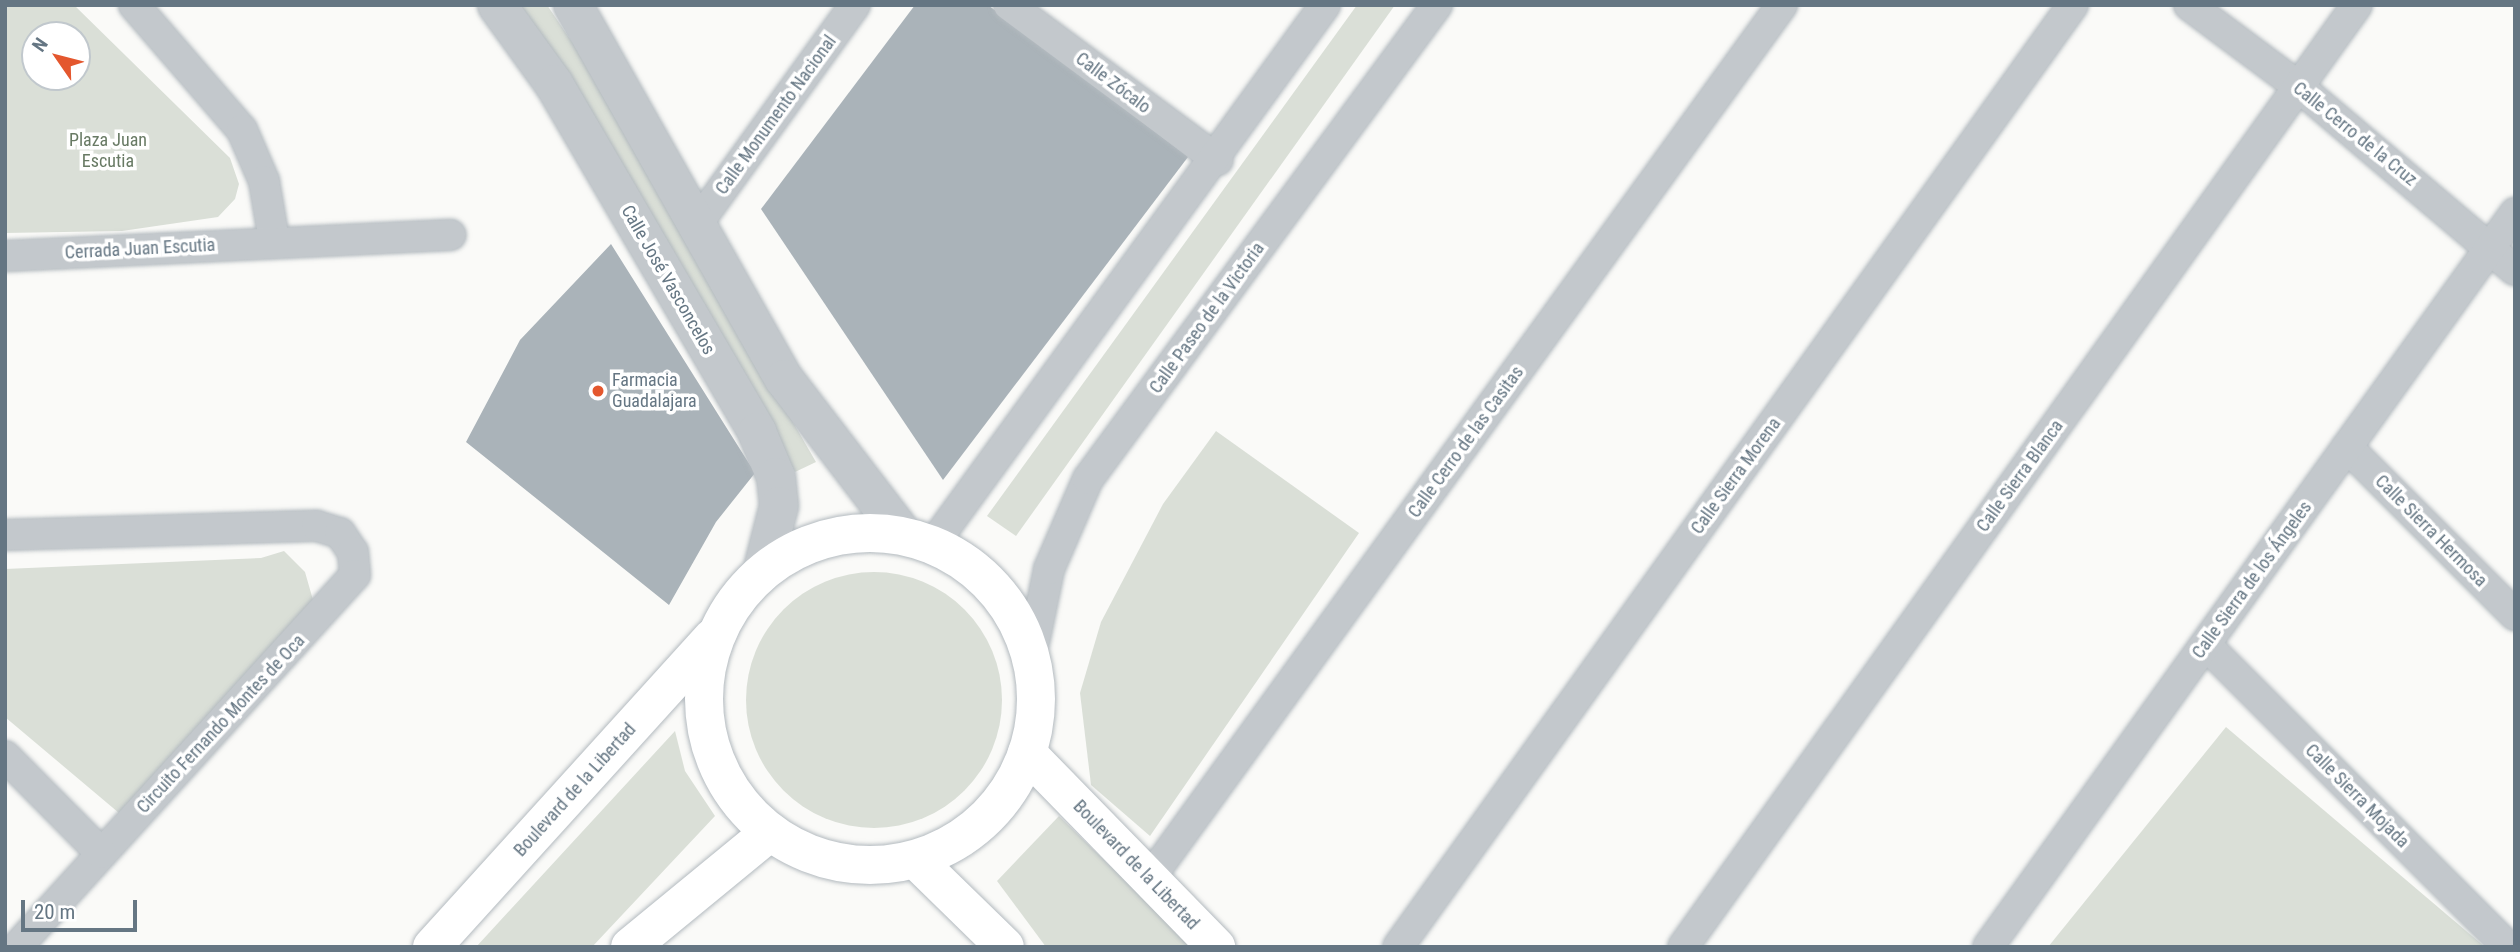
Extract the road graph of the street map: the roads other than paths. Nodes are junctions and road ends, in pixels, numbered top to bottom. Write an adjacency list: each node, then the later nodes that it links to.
1 (134, 5): 17 (street)
2 (498, 5): 24 (street, Calle José Vasconcelos)
3 (573, 5): 15 (street)
4 (855, 5): 15 (street, Calle Monumento Nacional)
5 (1009, 5): 13 (street, Calle Zócalo)
6 (1325, 5): 13 (street)
7 (1437, 5): 28 (street, Calle Paseo de la Victoria)
8 (1782, 5): 34 (street, Calle Cerro de las Casitas)
9 (2073, 5): 40 (street, Calle Sierra Morena)
10 (2189, 5): 12 (street, Calle Cerro de la Cruz)
11 (2357, 5): 12 (street, Calle Sierra Blanca)
12 (2298, 87): 18 (street, Calle Cerro de la Cruz); 41 (street, Calle Sierra Blanca)
13 (1218, 160): 23 (street)
14 (2515, 213): 18 (street, Calle Sierra de los Ángeles)
15 (697, 224): 23 (street)
16 (451, 235): 17 (street, Cerrada Juan Escutia)
17 (274, 240): 19 (street, Cerrada Juan Escutia)
18 (2491, 246): 20 (street, Calle Cerro de la Cruz); 21 (street, Calle Sierra de los Ángeles)
19 (5, 256)
20 (2515, 270)
21 (2347, 447): 25 (street, Calle Sierra Hermosa); 27 (street, Calle Sierra de los Ángeles)
22 (5, 535): 32 (street, Circuito Fernando Montes de Oca)
23 (919, 540): 24 (main road); 28 (main road)
24 (762, 572): 26 (main road, Boulevard de la Libertad)
25 (2515, 615)
26 (717, 633): 31 (main road); 36 (main road, Boulevard de la Libertad)
27 (2206, 645): 42 (street, Calle Sierra de los Ángeles); 43 (street, Calle Sierra Mojada)
28 (1031, 657): 29 (main road)
29 (1027, 752): 33 (main road); 34 (main road, Boulevard de la Libertad)
30 (5, 756): 32 (street)
31 (769, 833): 33 (main road); 37 (main road)
32 (101, 853): 35 (street, Circuito Fernando Montes de Oca)
33 (916, 860): 38 (main road)
34 (1150, 878): 39 (main road, Boulevard de la Libertad)
35 (17, 947)
36 (432, 947)
37 (630, 947)
38 (1005, 947)
39 (1216, 947)
40 (1398, 947)
41 (1683, 947)
42 (1988, 947)
43 (2508, 947)

